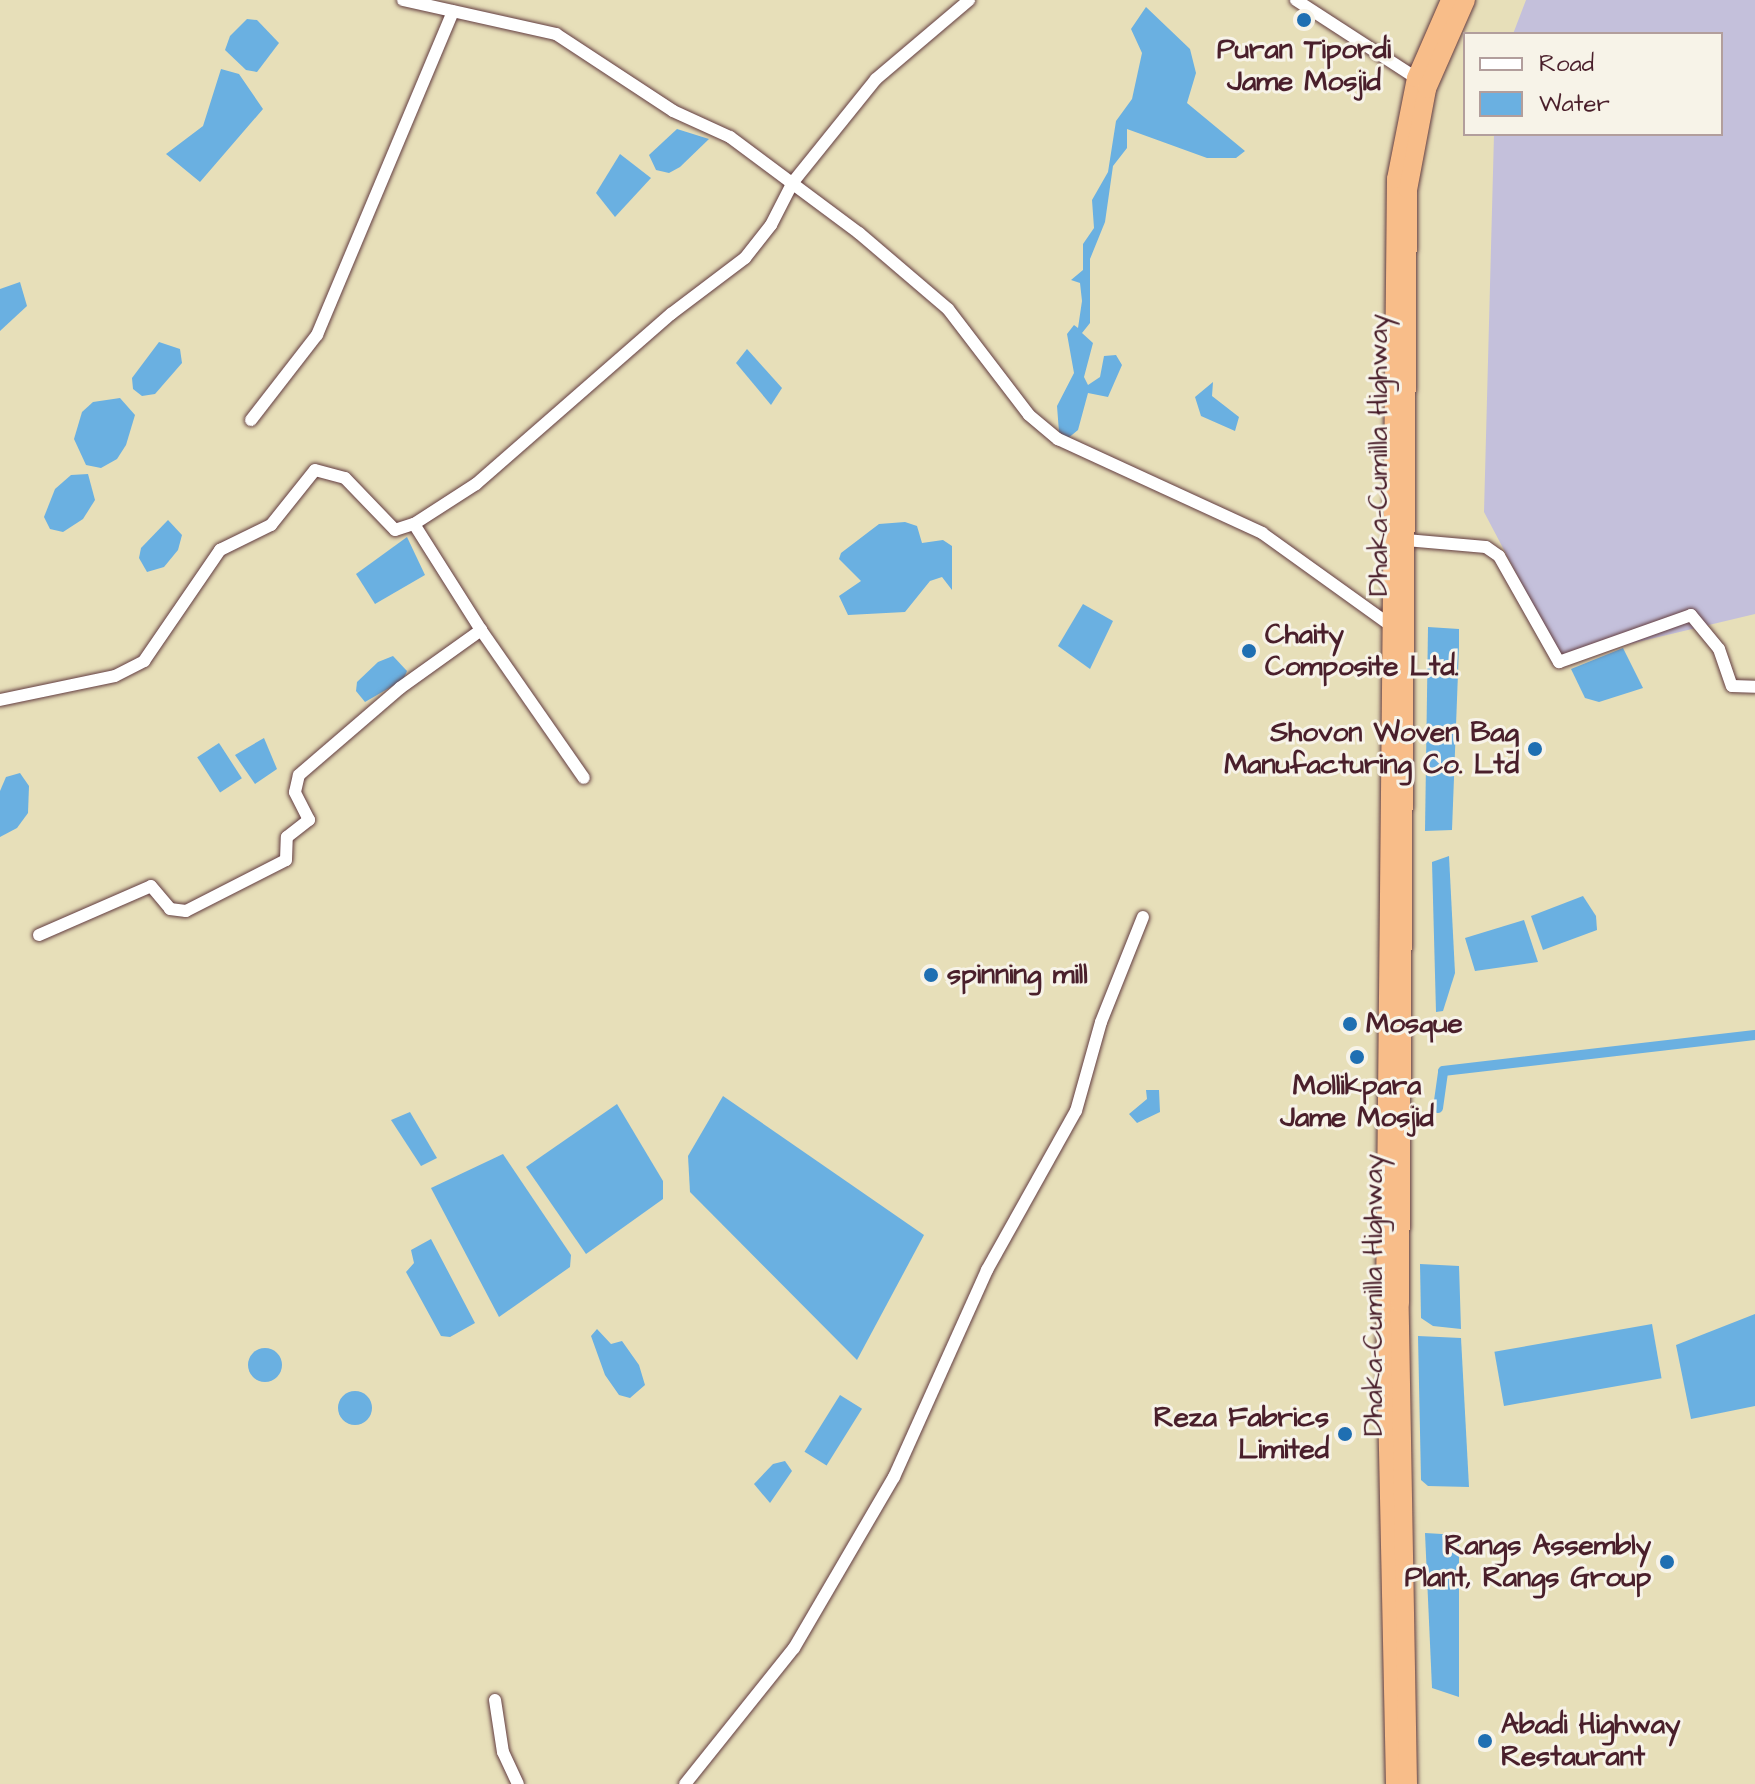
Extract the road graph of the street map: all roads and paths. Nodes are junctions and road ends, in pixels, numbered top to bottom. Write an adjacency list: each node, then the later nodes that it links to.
1 (403, 0): 6 (street)
2 (969, 0): 8 (street)
3 (1296, 0): 7 (street)
4 (1450, 0): 7 (highway, Dhaka–Cumilla Highway)
5 (1466, 0): 7 (highway, Dhaka–Cumilla Highway)
6 (453, 11): 8 (street); 9 (street)
7 (1419, 84): 11 (highway, Dhaka–Cumilla Highway); 12 (highway, Dhaka–Cumilla Highway)
8 (793, 182): 10 (street); 12 (street)
9 (251, 420)
10 (414, 524): 13 (street); 15 (street)
11 (1406, 540): 14 (street); 23 (highway, Dhaka–Cumilla Highway)
12 (1390, 625): 22 (highway, Dhaka–Cumilla Highway)
13 (481, 630): 16 (street); 18 (street)
14 (1755, 687)
15 (0, 700)
16 (584, 778)
17 (1143, 917): 21 (street)
18 (39, 935)
19 (495, 1700): 20 (street)
20 (518, 1784)
21 (685, 1784)
22 (1395, 1784)
23 (1408, 1784)

